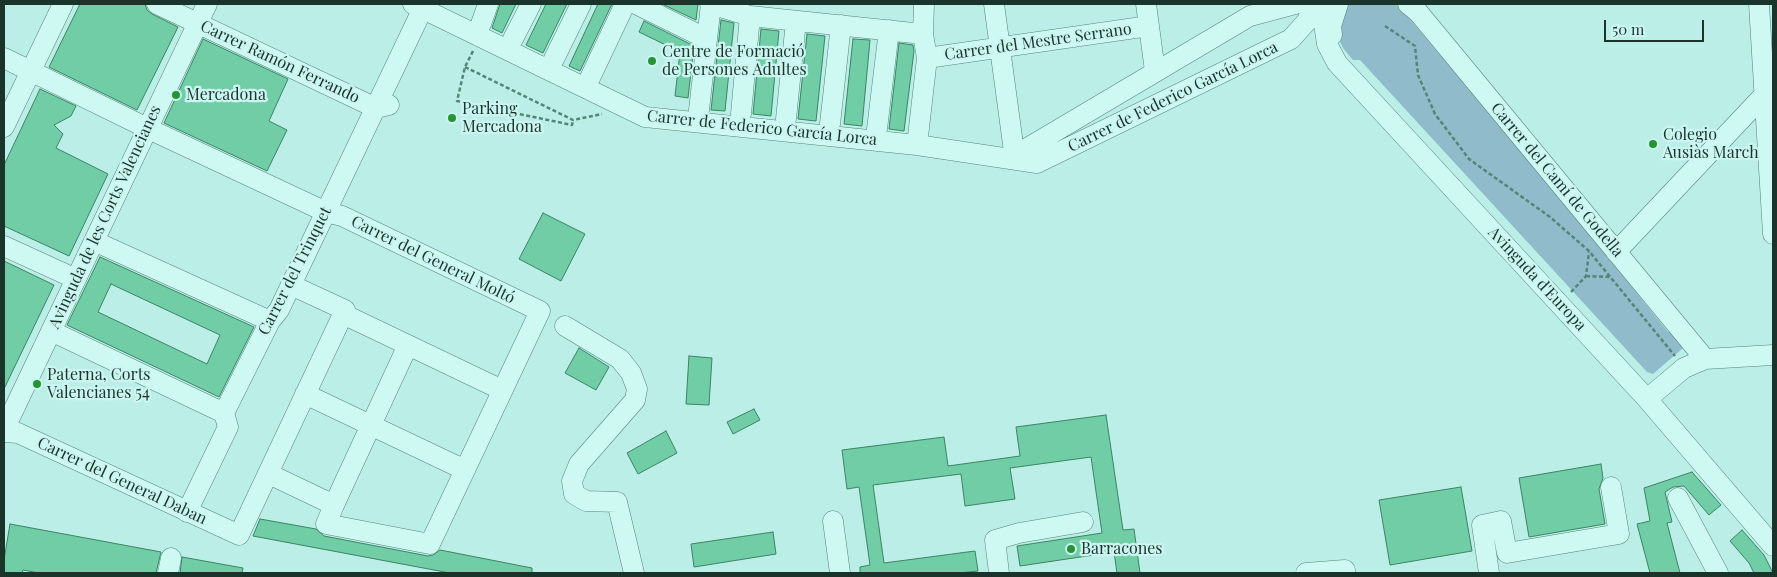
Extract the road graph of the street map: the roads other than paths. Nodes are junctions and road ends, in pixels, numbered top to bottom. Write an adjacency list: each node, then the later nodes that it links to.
1 (63, 4): 34 (street)
2 (157, 4): 22 (street, Carrer Ramón Ferrando)
3 (207, 4): 22 (street, Avinguda de les Corts Valencianes)
4 (488, 4): 23 (street)
5 (531, 4): 29 (street)
6 (581, 4): 33 (street)
7 (625, 4): 36 (street)
8 (636, 4): 28 (street)
9 (710, 4): 20 (street, Carrer del Mestre Serrano); 28 (street)
10 (924, 4): 27 (street)
11 (994, 4): 30 (street)
12 (1146, 4): 25 (street)
13 (1295, 4): 35 (street, Carrer de Federico García Lorca)
14 (1312, 4): 47 (street, Carrer de Federico García Lorca)
15 (1321, 4): 64 (street, Avinguda d'Europa)
16 (1338, 4): 64 (street, Avinguda d'Europa)
17 (1408, 4): 52 (street, Carrer del Camí de Godella)
18 (1759, 4): 37 (street)
19 (420, 5): 38 (street, Carrer del Trinquet); 46 (street, Carrer de Federico García Lorca)
20 (750, 16): 21 (street, Carrer del Mestre Serrano); 40 (street)
21 (796, 21): 24 (street, Carrer del Mestre Serrano); 41 (street)
22 (198, 23): 38 (street, Carrer Ramón Ferrando); 44 (street, Avinguda de les Corts Valencianes)
23 (480, 24)
24 (841, 26): 26 (street, Carrer del Mestre Serrano); 42 (street)
25 (1149, 26): 30 (street, Carrer del Mestre Serrano); 35 (street)
26 (889, 30): 27 (street, Carrer del Mestre Serrano); 45 (street)
27 (923, 34): 32 (street)
28 (707, 39): 39 (street)
29 (513, 40)
30 (1000, 47): 32 (street, Carrer del Mestre Serrano); 47 (street)
31 (4, 58): 34 (street, Carrer del General Moltó)
32 (926, 58): 46 (street)
33 (554, 59)
34 (30, 71): 43 (street); 44 (street, Carrer del General Moltó)
35 (1155, 71): 47 (street, Carrer de Federico García Lorca)
36 (590, 78)
37 (1769, 93): 49 (street); 52 (street)
38 (383, 107): 48 (street, Carrer del Trinquet)
39 (699, 110)
40 (741, 114)
41 (786, 119)
42 (830, 124)
43 (4, 127)
44 (147, 128): 48 (street, Carrer del General Moltó); 50 (street, Avinguda de les Corts Valencianes)
45 (877, 129)
46 (918, 145): 47 (street, Carrer de Federico García Lorca)
47 (1016, 159)
48 (326, 212): 54 (street, Carrer del Trinquet); 62 (street, Carrer del General Moltó)
49 (1773, 234)
50 (94, 241): 53 (street, Avinguda de les Corts Valencianes); 56 (street)
51 (4, 246): 53 (street)
52 (1621, 258): 61 (street, Carrer del Camí de Godella)
53 (76, 279): 58 (street, Avinguda de les Corts Valencianes)
54 (291, 285): 55 (street); 56 (street, Carrer del Trinquet)
55 (344, 312): 59 (street); 63 (street)
56 (270, 320): 65 (street, Carrer del Trinquet)
57 (565, 326): 78 (street)
58 (51, 331): 65 (street); 67 (street, Avinguda de les Corts Valencianes)
59 (408, 345): 62 (street); 66 (street)
60 (1773, 355): 61 (street)
61 (1705, 359): 64 (street)
62 (502, 390): 68 (street)
63 (305, 394): 66 (street); 69 (street)
64 (1651, 397): 76 (street, Avinguda d'Europa); 77 (street, Avinguda d'Europa)
65 (224, 413): 73 (street, Carrer del Trinquet)
66 (371, 425): 68 (street); 72 (street)
67 (4, 431): 73 (street, Carrer del General Daban)
68 (465, 470): 72 (street)
69 (269, 474): 72 (street); 73 (street, Carrer del General Daban)
70 (1611, 487): 83 (street)
71 (1678, 498): 84 (street)
72 (334, 505)
73 (187, 512)
74 (833, 521): 79 (street)
75 (1083, 522): 80 (street)
76 (1773, 530)
77 (1773, 546)
78 (634, 573)
79 (840, 573)
80 (999, 573)
81 (1306, 573): 82 (street)
82 (1345, 573)
83 (1489, 573)
84 (1718, 573)

